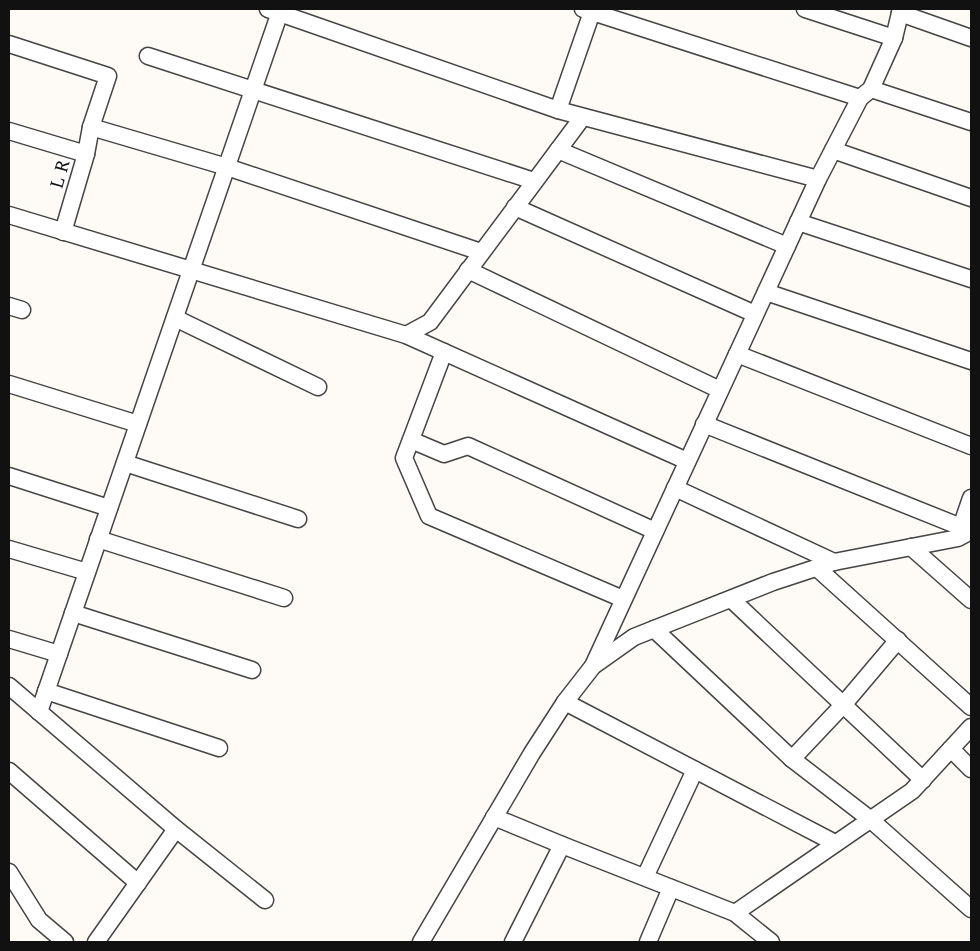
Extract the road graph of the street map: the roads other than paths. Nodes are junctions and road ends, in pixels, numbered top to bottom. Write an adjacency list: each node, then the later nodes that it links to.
1 (805, 9): 5 (street)
2 (276, 10): 9 (street); 11 (street)
3 (589, 10): 10 (street); 11 (street)
4 (901, 11): 5 (street); 6 (street)
5 (894, 38): 10 (street)
6 (971, 38)
7 (9, 44): 14 (street, L R)
8 (148, 56): 9 (street)
9 (254, 89): 19 (street); 21 (street)
10 (866, 94): 13 (street); 17 (street)
11 (558, 110): 12 (street)
12 (582, 118): 16 (street); 20 (street)
13 (971, 122)
14 (91, 127): 18 (street, L R); 19 (street)
15 (9, 131): 18 (street)
16 (558, 150): 21 (street); 27 (street)
17 (833, 150): 20 (street); 22 (street)
18 (86, 154): 26 (street, L R)
19 (227, 166): 28 (street); 29 (street)
20 (818, 179): 25 (street)
21 (534, 181): 23 (street)
22 (971, 198)
23 (515, 207): 28 (street); 33 (street)
24 (9, 215): 26 (street)
25 (798, 222): 27 (street); 31 (street)
26 (63, 232): 29 (street)
27 (786, 246): 32 (street)
28 (481, 252): 30 (street)
29 (192, 269): 34 (street); 35 (street)
30 (468, 270): 35 (street); 41 (street)
31 (971, 279)
32 (766, 292): 33 (street); 38 (street)
33 (755, 314): 37 (street)
34 (175, 318): 40 (street); 42 (street)
35 (406, 334): 36 (street)
36 (444, 352): 44 (street); 46 (street)
37 (737, 354): 41 (street); 45 (street)
38 (971, 361)
39 (9, 384): 42 (street)
40 (318, 387)
41 (720, 390): 43 (street)
42 (138, 424): 47 (street)
43 (704, 424): 46 (street); 54 (street)
44 (411, 440): 53 (street); 62 (street)
45 (971, 446)
46 (687, 461): 49 (street)
47 (125, 463): 51 (street); 52 (street)
48 (9, 476): 51 (street)
49 (675, 488): 53 (street); 58 (street)
50 (971, 498): 54 (street)
51 (109, 508): 55 (street)
52 (298, 519)
53 (655, 531): 62 (street)
54 (963, 532): 56 (street)
55 (98, 539): 60 (street); 61 (street)
56 (911, 547): 58 (street); 64 (street)
57 (9, 549): 60 (street)
58 (834, 562): 59 (street)
59 (818, 568): 63 (street); 68 (street)
60 (87, 572): 65 (street)
61 (284, 598)
62 (623, 599): 70 (street)
63 (731, 599): 66 (street); 75 (street)
64 (971, 600)
65 (73, 613): 69 (street); 71 (street)
66 (654, 629): 70 (street); 81 (street)
67 (9, 639): 69 (street)
68 (898, 640): 75 (street); 76 (street)
69 (59, 654): 73 (street)
70 (594, 666): 74 (street)
71 (252, 670)
72 (9, 686): 77 (street)
73 (46, 691): 77 (street); 79 (street)
74 (565, 702): 83 (street); 86 (street)
75 (843, 704): 81 (street); 85 (street)
76 (971, 707)
77 (39, 712): 88 (street)
78 (971, 727): 80 (street)
79 (219, 748)
80 (951, 749): 82 (street); 85 (street)
81 (792, 759): 87 (street)
82 (971, 769)
83 (695, 770): 89 (street); 92 (street)
84 (9, 771): 93 (street)
85 (923, 780): 87 (street)
86 (494, 817): 90 (street); 100 (street)
87 (871, 820): 89 (street); 96 (street)
88 (176, 829): 93 (street); 95 (street)
89 (835, 844): 97 (street)
90 (562, 845): 92 (street); 101 (street)
91 (9, 872): 98 (street)
92 (645, 877): 94 (street)
93 (138, 883): 99 (street)
94 (671, 888): 97 (street); 102 (street)
95 (265, 900)
96 (971, 909)
97 (736, 913): 103 (street)
98 (65, 942)
99 (96, 942)
100 (421, 942)
101 (514, 942)
102 (648, 942)
103 (771, 942)

